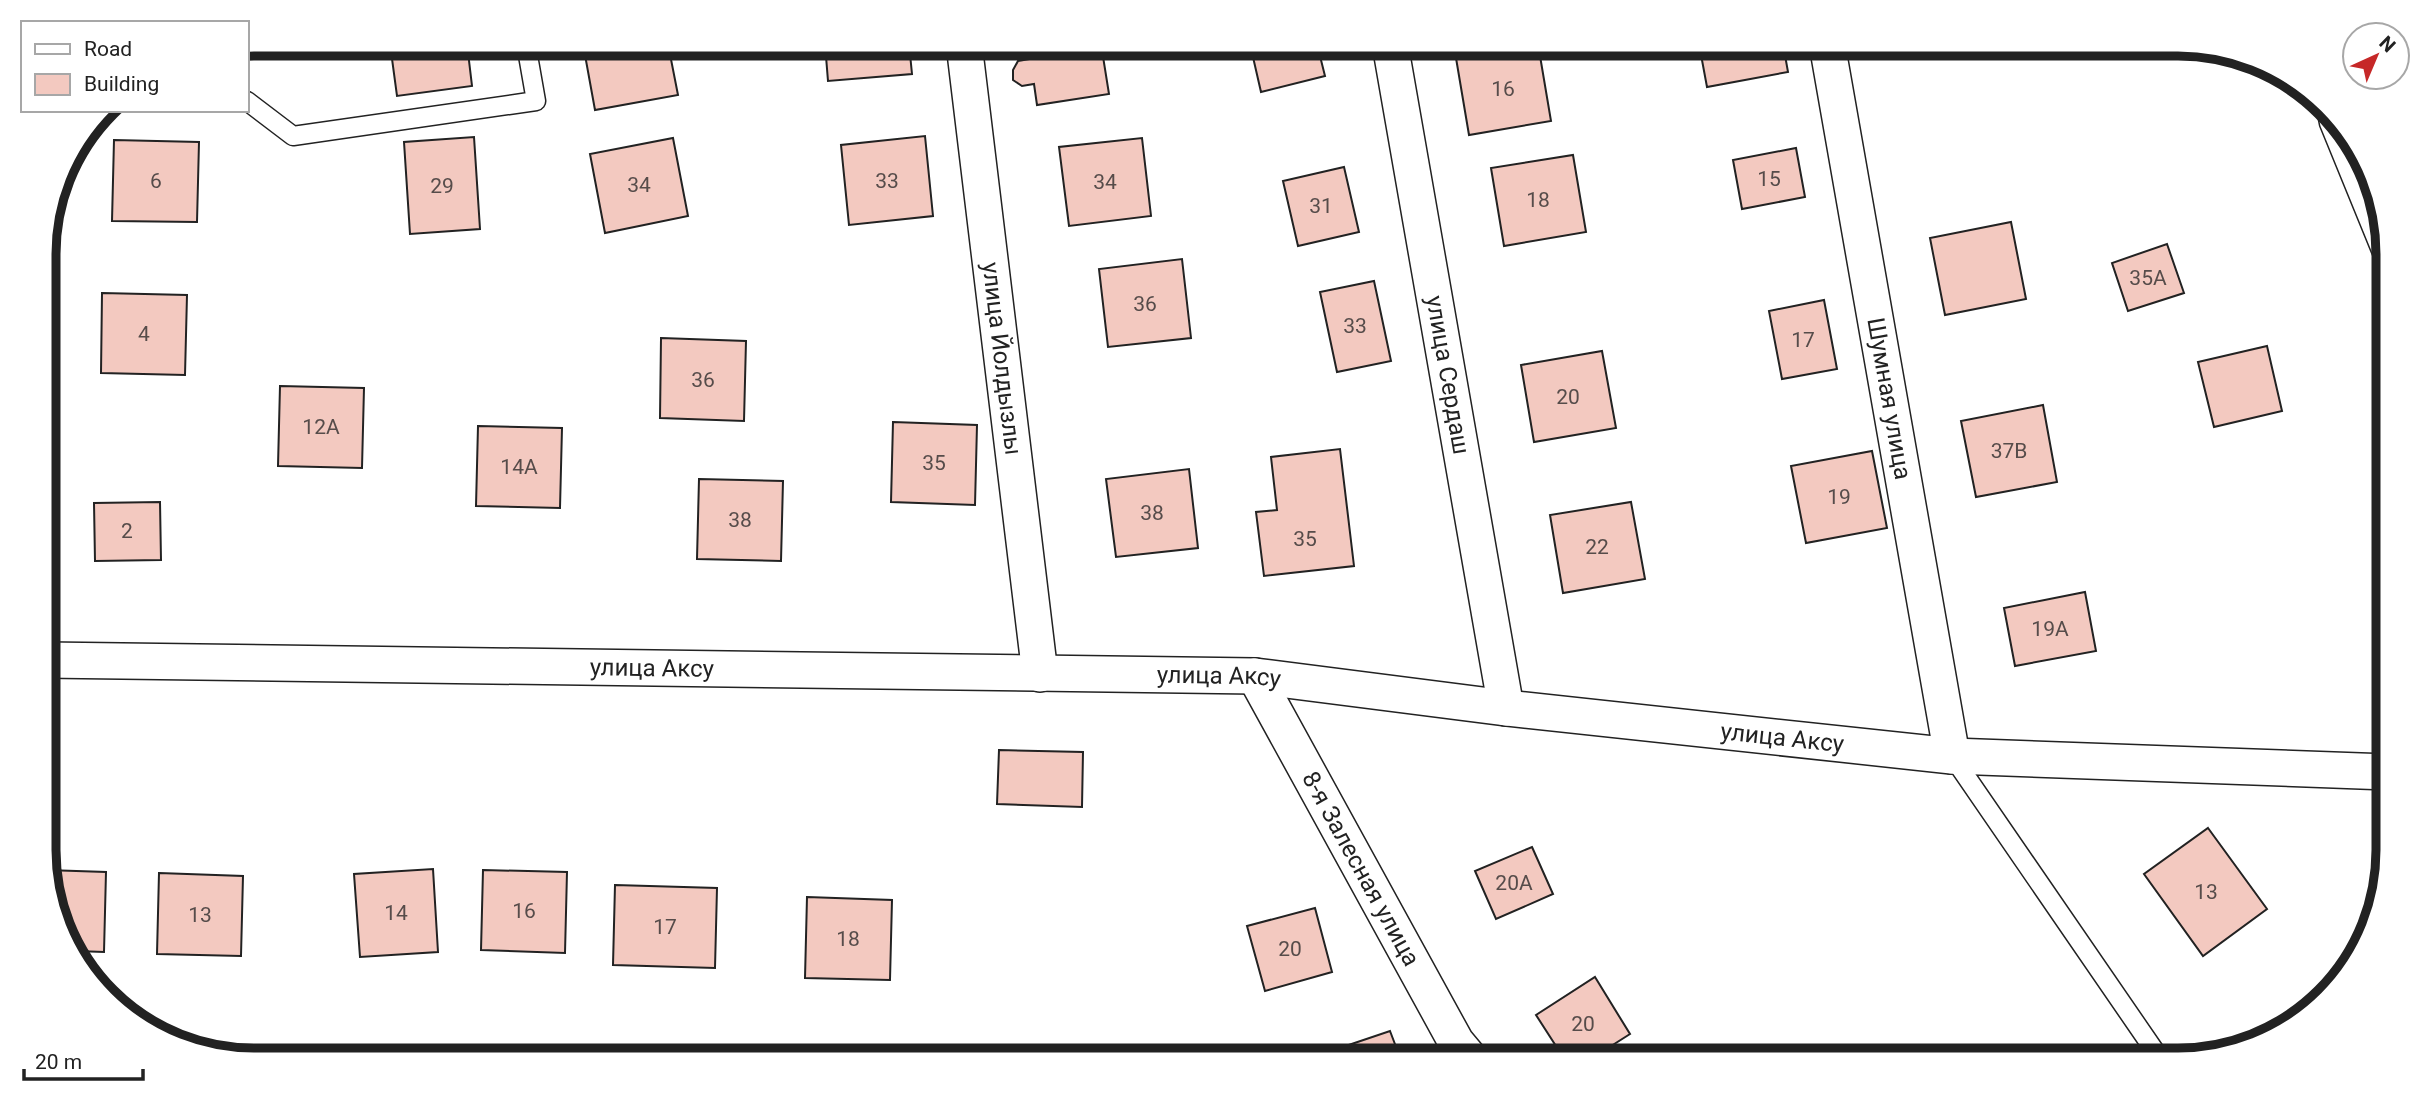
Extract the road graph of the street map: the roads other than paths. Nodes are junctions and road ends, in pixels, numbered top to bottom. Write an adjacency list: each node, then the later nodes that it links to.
1 (528, 56): 5 (lane)
2 (965, 56): 9 (street, улица Йолдызлы)
3 (1392, 56): 11 (street, улица Сердаш)
4 (1829, 56): 12 (street, Шумная улица)
5 (248, 102)
6 (2331, 130): 7 (lane)
7 (2374, 234)
8 (56, 660): 9 (street, улица Аксу)
9 (1040, 674): 10 (street, улица Аксу)
10 (1255, 676): 11 (street, улица Аксу); 14 (street, 8-я Залесная улица)
11 (1506, 708): 12 (street, улица Аксу)
12 (1952, 755): 13 (street, улица Аксу); 15 (lane)
13 (2376, 772)
14 (1461, 1048)
15 (2153, 1048)

